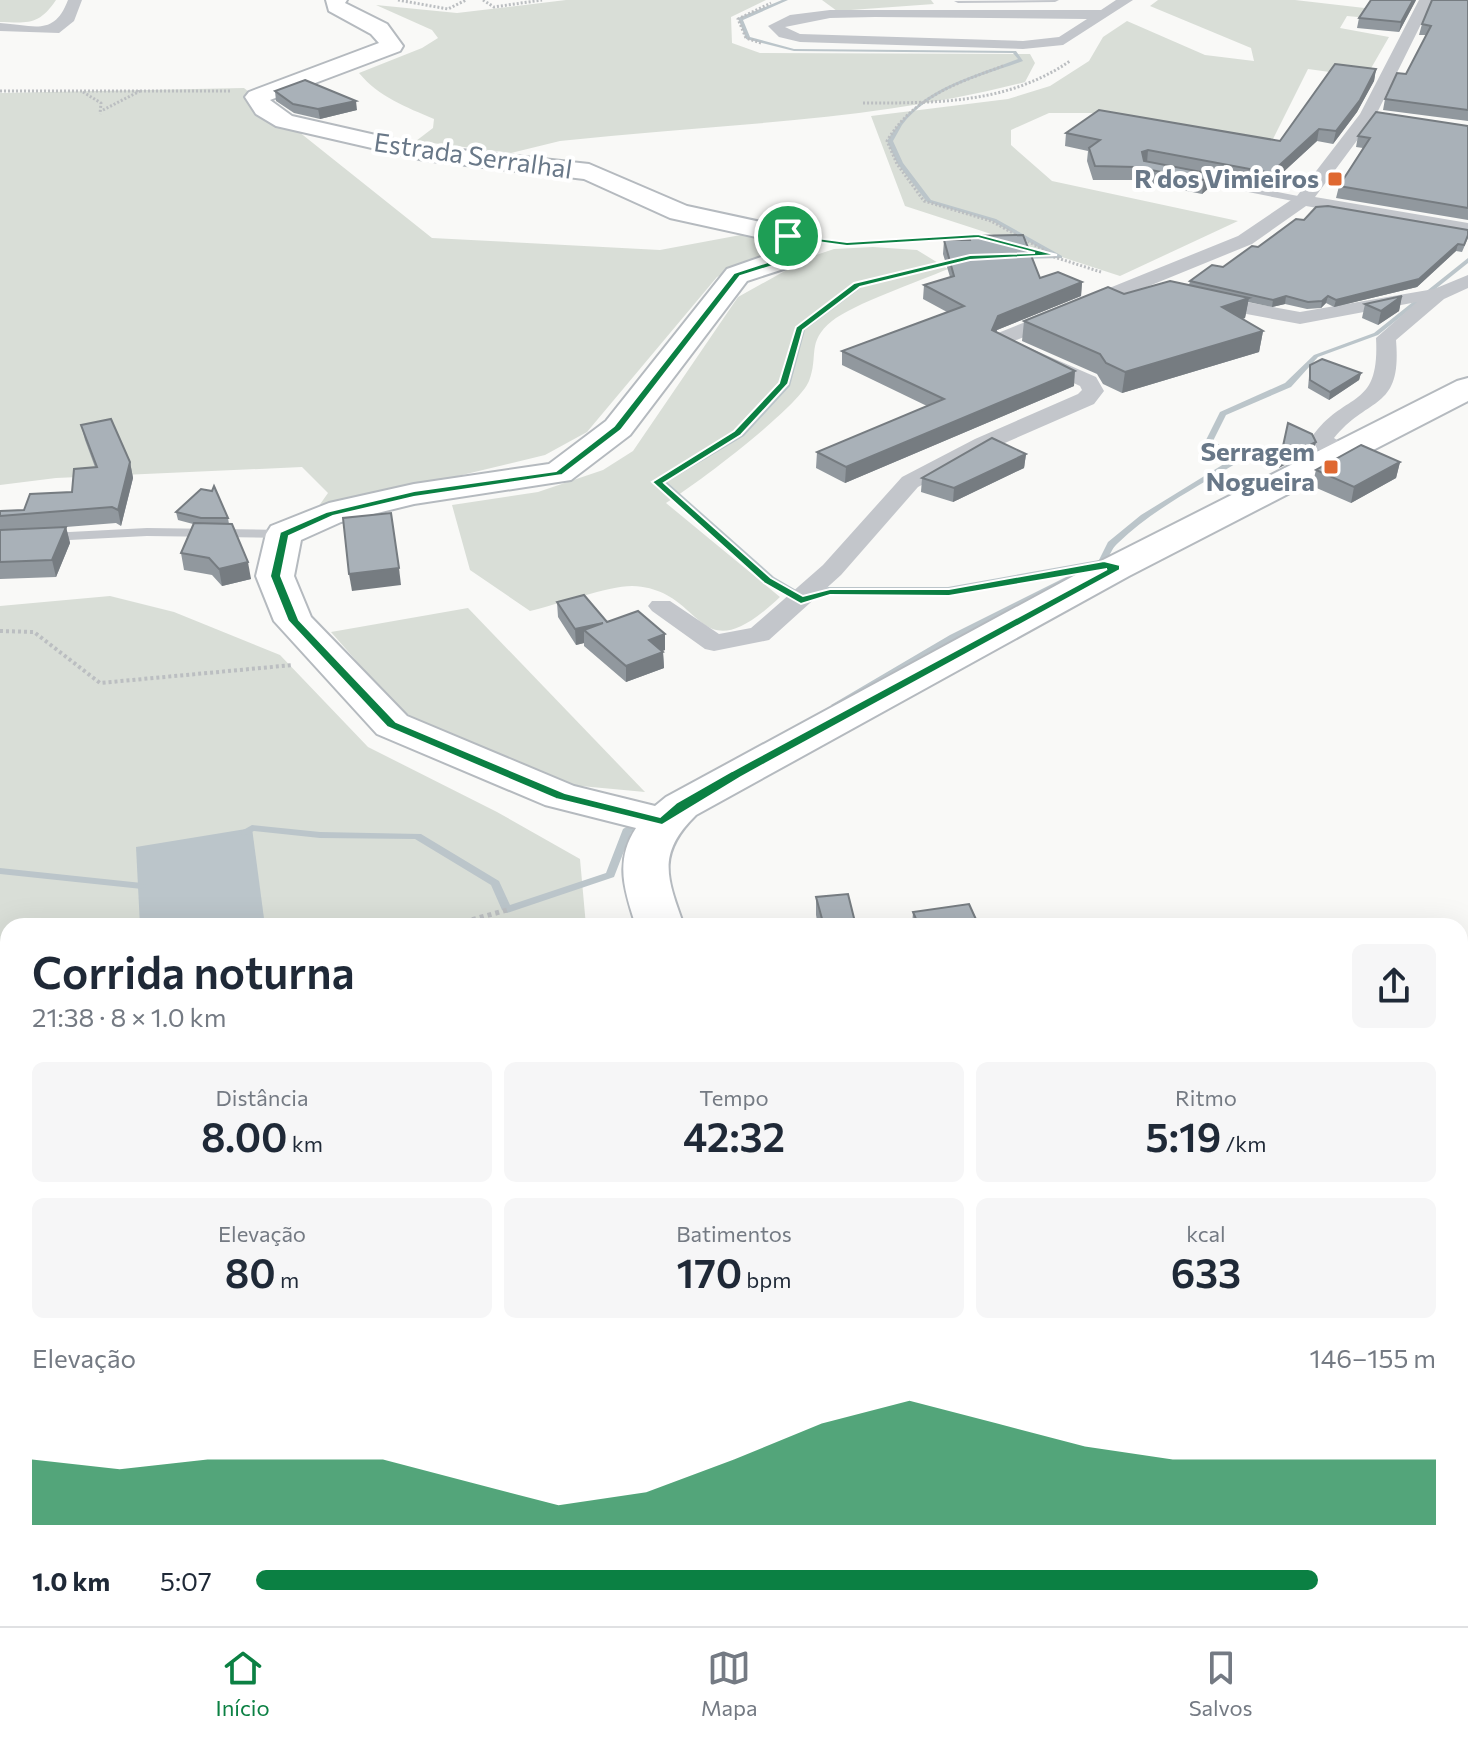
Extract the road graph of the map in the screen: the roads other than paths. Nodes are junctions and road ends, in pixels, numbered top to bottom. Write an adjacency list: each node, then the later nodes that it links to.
1 (75, 0): 9 (street)
2 (337, 0): 21 (street, Estrada Serralhal)
3 (1055, 0): 6 (lane)
4 (1126, 0): 7 (street)
5 (1426, 0): 12 (street)
6 (958, 1)
7 (1099, 14): 8 (street); 10 (street)
8 (1043, 17): 10 (street); 10 (street)
9 (0, 27)
10 (1076, 30)
11 (1178, 175): 12 (lane)
12 (1303, 200): 13 (street); 15 (street)
13 (1468, 229)
14 (1468, 281): 17 (street)
15 (1133, 284): 16 (street); 23 (street)
16 (1164, 290)
17 (1426, 295): 18 (street); 20 (street)
18 (1194, 297)
19 (1468, 388): 20 (street)
20 (1341, 450): 24 (street)
21 (284, 534): 22 (lane); 24 (street)
22 (29, 538)
23 (661, 606)
24 (652, 819): 25 (street)
25 (657, 918)

